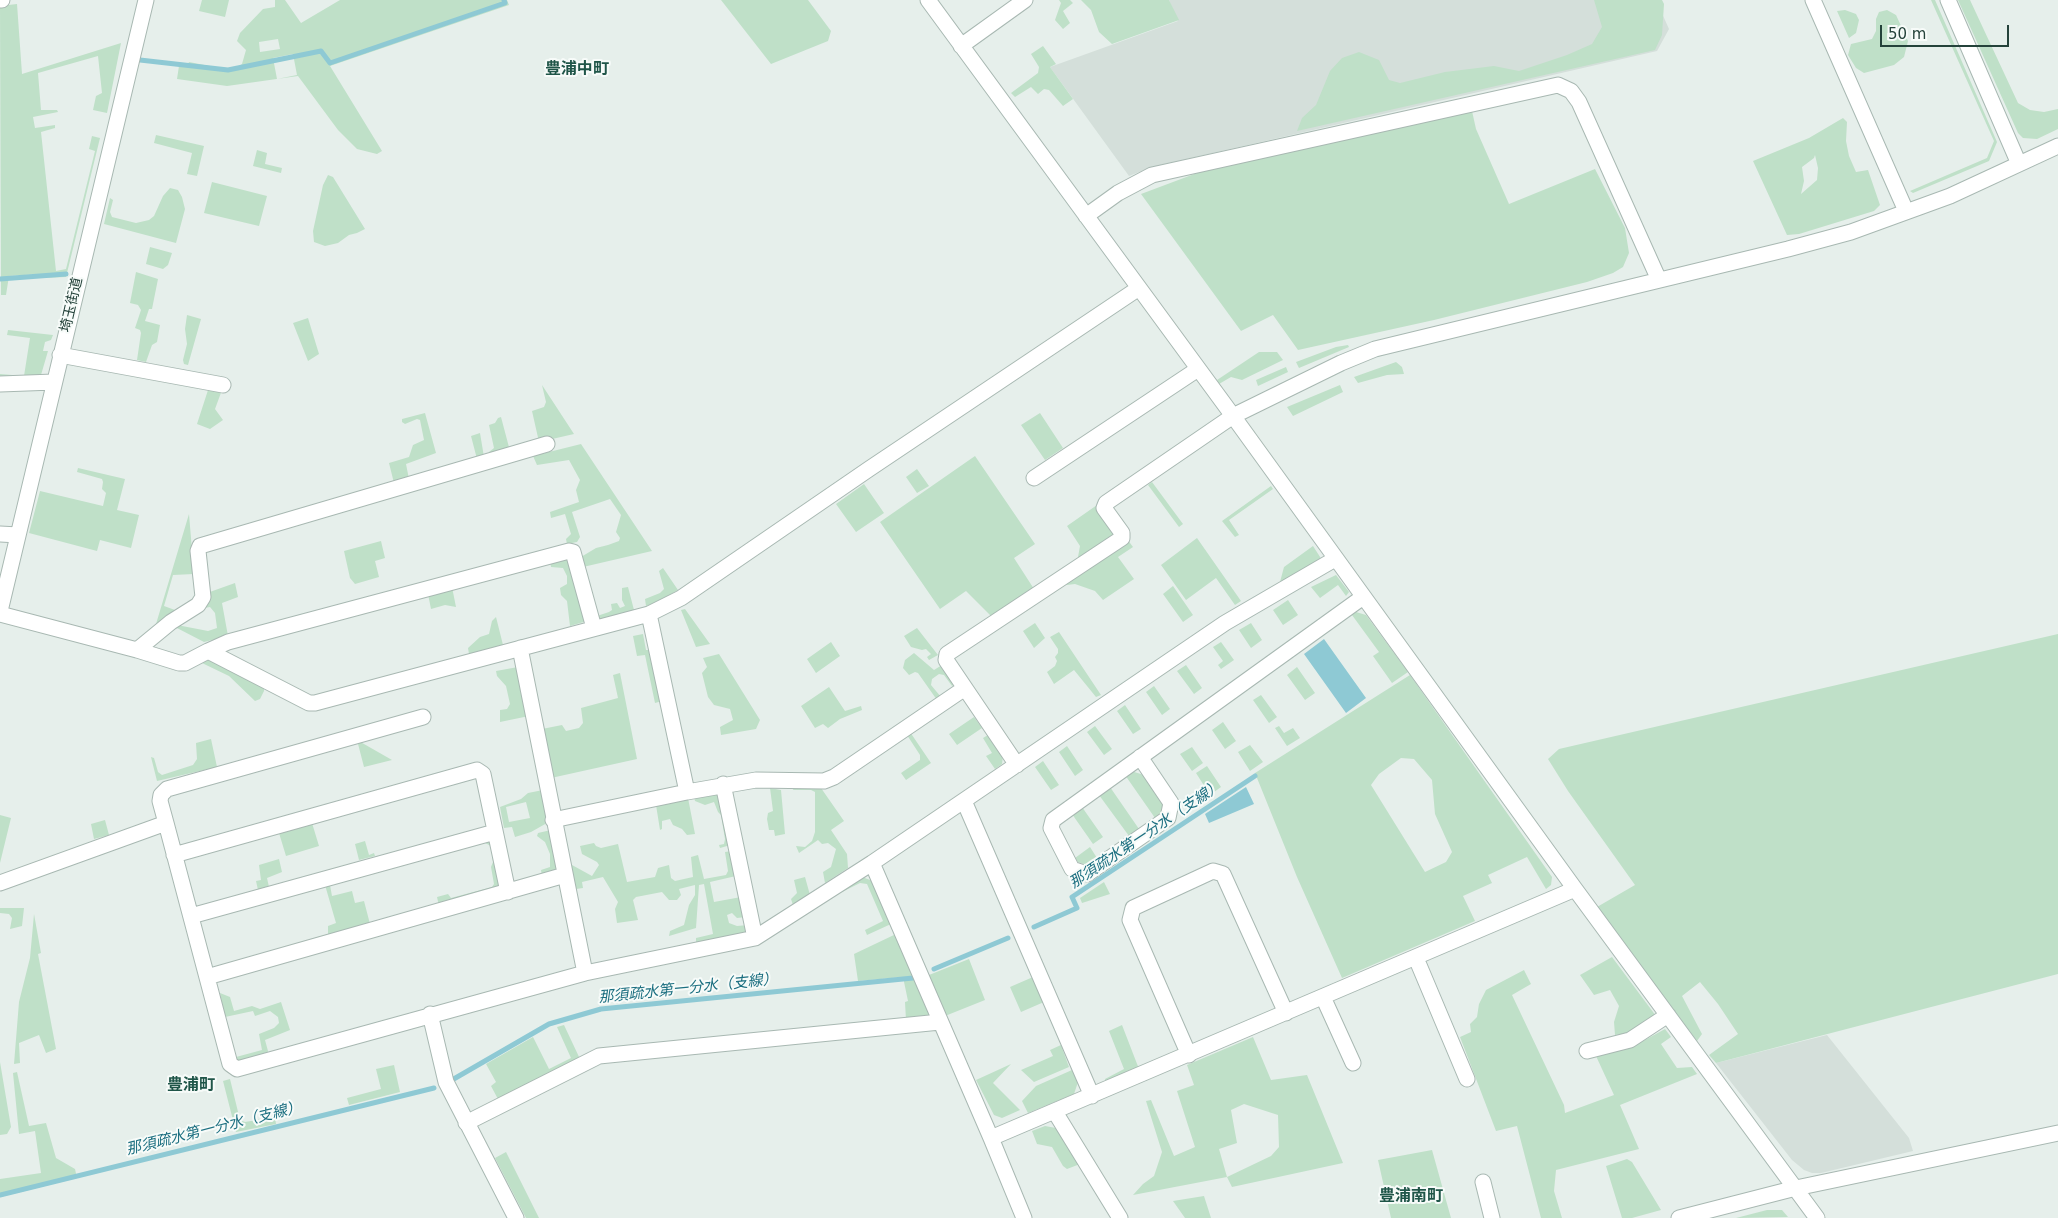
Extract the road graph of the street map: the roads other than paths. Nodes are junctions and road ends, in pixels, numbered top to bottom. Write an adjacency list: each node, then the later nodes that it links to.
1 (146, 0): 13 (street, 埼玉街道)
2 (928, 0): 6 (street)
3 (1025, 0): 6 (street)
4 (1813, 0): 9 (street)
5 (1948, 0): 8 (street)
6 (961, 46): 10 (street)
7 (2058, 146): 8 (street)
8 (2019, 164): 9 (street)
9 (1906, 211): 11 (street)
10 (1086, 216): 11 (street); 12 (street)
11 (1659, 280): 18 (street)
12 (1138, 288): 14 (street); 26 (street)
13 (60, 355): 15 (street, 埼玉街道); 17 (street)
14 (1198, 369): 18 (street); 20 (street)
15 (54, 382): 16 (street); 22 (street, 埼玉街道)
16 (0, 384)
17 (223, 385)
18 (1233, 416): 23 (street); 31 (street)
19 (547, 444): 29 (street)
20 (1034, 478)
21 (0, 534): 22 (street)
22 (18, 535): 25 (street, 埼玉街道)
23 (1335, 559): 24 (street); 34 (street)
24 (1363, 597): 33 (street); 45 (street)
25 (0, 612): 29 (street)
26 (649, 614): 27 (street); 36 (street)
27 (594, 628): 28 (street); 30 (street)
28 (520, 648): 30 (street); 38 (street)
29 (137, 650): 30 (street)
30 (208, 651)
31 (965, 688): 34 (street); 35 (street)
32 (423, 716): 39 (street)
33 (1140, 757): 33 (street)
34 (1016, 765): 37 (street)
35 (723, 784): 36 (street); 48 (street)
36 (687, 792): 38 (street)
37 (964, 801): 42 (street); 61 (street)
38 (553, 820): 43 (street)
39 (166, 823): 41 (street); 44 (street)
40 (495, 832): 41 (street); 46 (street); 47 (street)
41 (174, 854): 47 (street)
42 (872, 863): 48 (street); 56 (street)
43 (564, 875): 46 (street); 50 (street)
44 (0, 883)
45 (1575, 889): 49 (street); 55 (street)
46 (508, 892): 51 (street)
47 (191, 916): 51 (street)
48 (756, 938): 50 (street)
49 (1416, 958): 52 (street); 60 (street)
50 (584, 973): 54 (street)
51 (207, 977): 54 (street)
52 (1323, 997): 53 (street); 59 (street)
53 (1286, 1013): 58 (street); 58 (street)
54 (430, 1014): 63 (street)
55 (1668, 1015): 57 (street); 67 (street)
56 (940, 1022): 63 (street); 65 (street)
57 (1587, 1051)
58 (1189, 1055): 61 (street)
59 (1353, 1063)
60 (1467, 1078)
61 (1092, 1096): 62 (street)
62 (1055, 1112): 65 (street); 70 (street)
63 (466, 1123): 68 (street)
64 (2058, 1132): 67 (street)
65 (991, 1138): 69 (street)
66 (1483, 1182): 71 (street)
67 (1796, 1188): 72 (street); 73 (street)
68 (516, 1218)
69 (1024, 1218)
70 (1120, 1218)
71 (1492, 1218)
72 (1679, 1218)
73 (1817, 1218)

